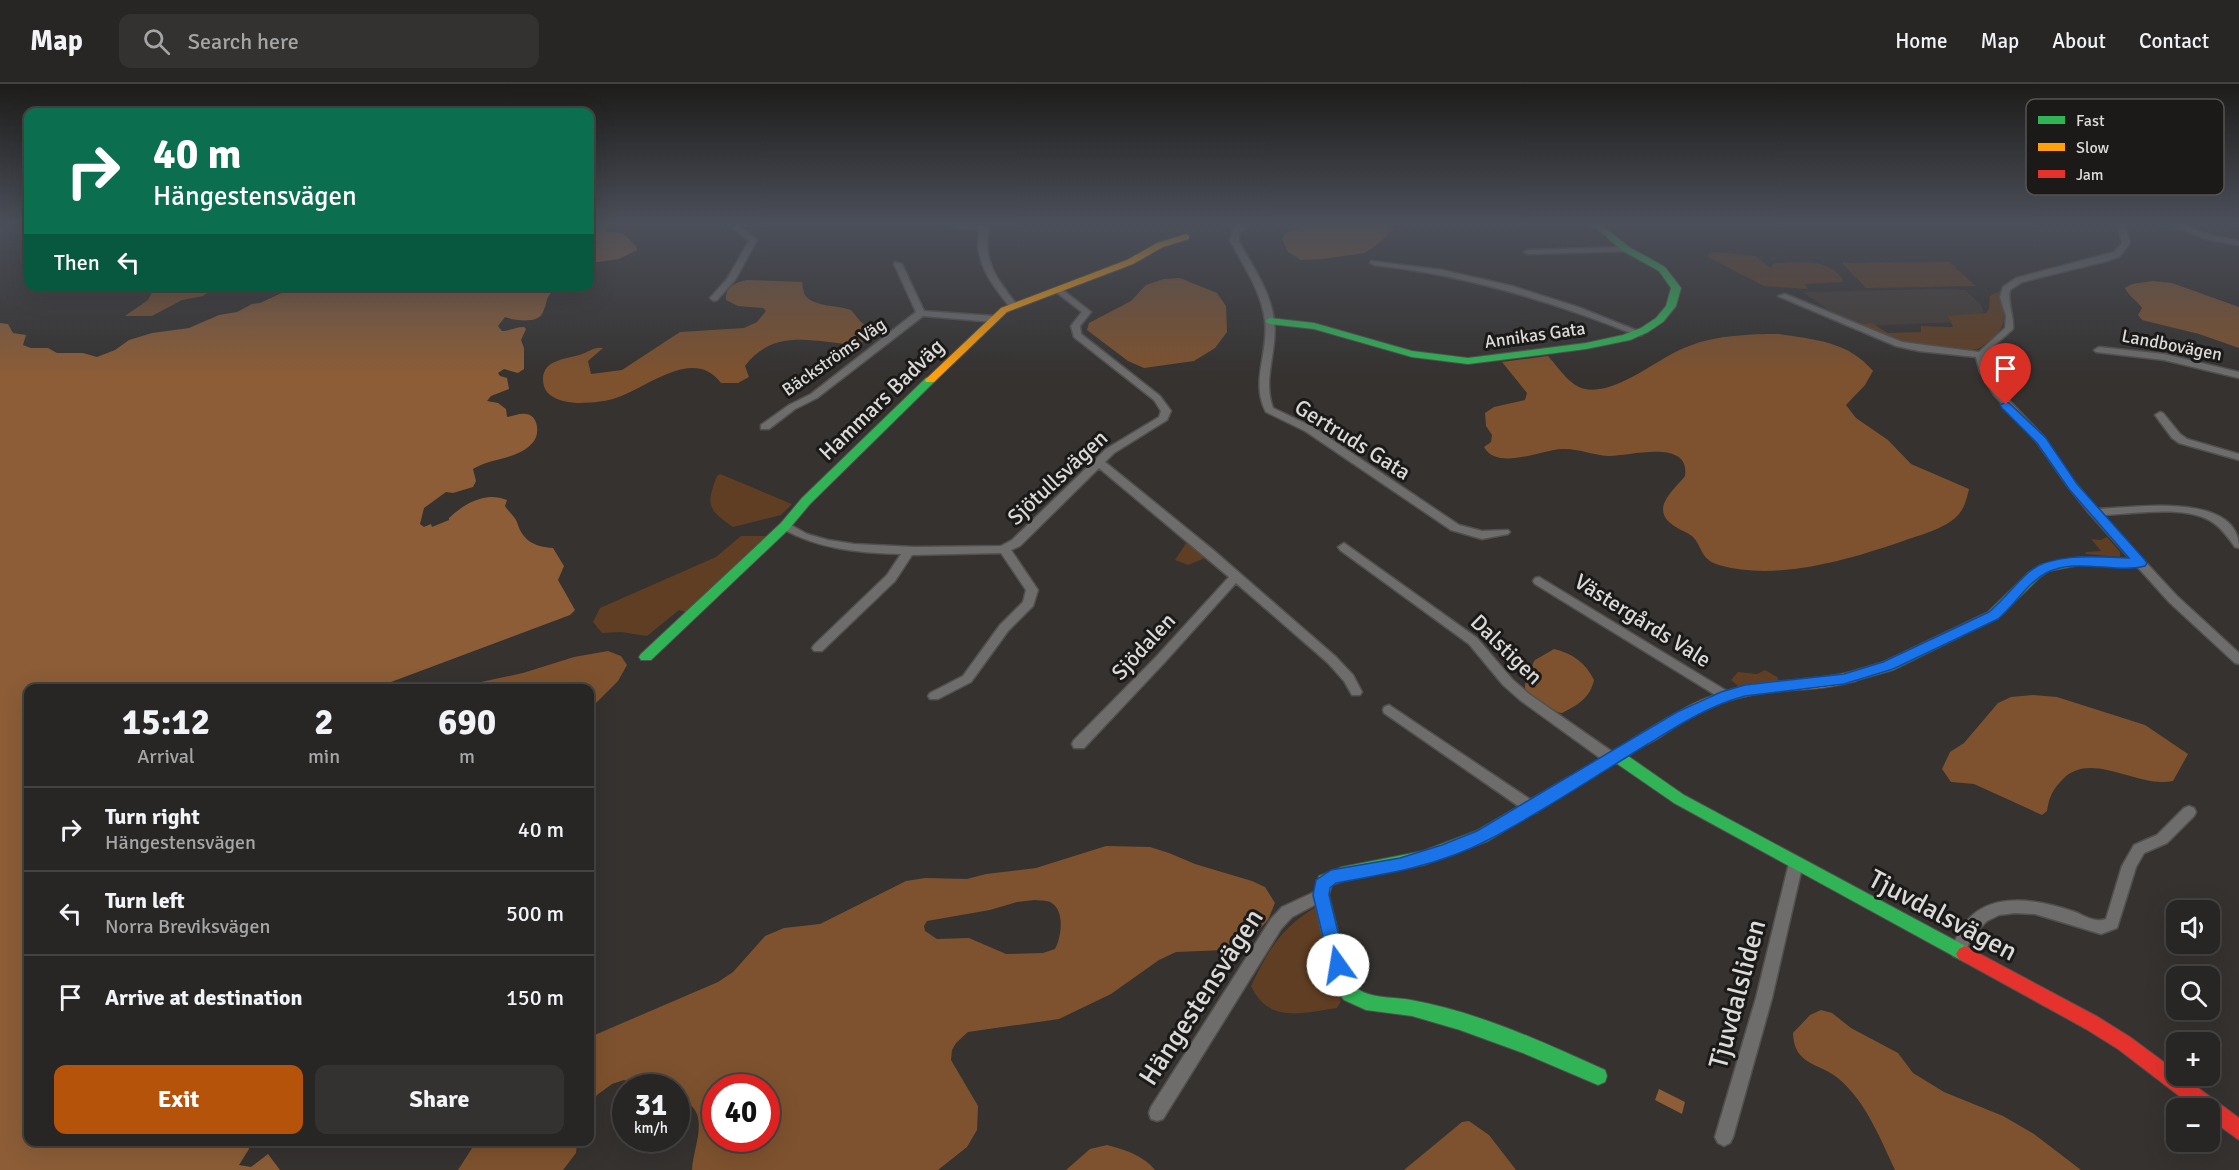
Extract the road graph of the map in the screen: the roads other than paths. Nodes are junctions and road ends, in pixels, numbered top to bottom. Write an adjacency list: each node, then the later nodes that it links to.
1 (735, 273): 11 (street)
2 (902, 273): 13 (street)
3 (989, 273): 12 (street)
4 (1100, 273): 9 (street, Hammars Badväg)
5 (1250, 273): 15 (street, Gertruds Gata)
6 (1440, 273): 16 (street)
7 (1665, 273): 16 (street, Annikas Gata)
8 (2049, 273): 18 (street)
9 (1059, 290): 12 (street, Hammars Badväg); 23 (street, Sjötullsvägen)
10 (1782, 296): 18 (street)
11 (714, 298)
12 (1013, 305): 14 (street, Hammars Badväg)
13 (921, 313): 14 (street); 21 (street, Bäckströms Väg)
14 (994, 319): 25 (street, Hammars Badväg)
15 (1270, 321): 16 (street, Annikas Gata); 26 (street, Gertruds Gata)
16 (1639, 333)
17 (2099, 350): 19 (street, Landbovägen)
18 (1981, 355): 24 (street)
19 (2239, 375)
20 (2160, 415): 22 (street)
21 (765, 427)
22 (2239, 457)
23 (1098, 462): 29 (street, Sjötullsvägen); 32 (street)
24 (2095, 512): 27 (street); 31 (street)
25 (785, 526): 30 (street, Sjötullsvägen); 35 (street, Hammars Badväg)
26 (1504, 532)
27 (2239, 544)
28 (1344, 547): 42 (street, Dalstigen)
29 (1005, 549): 30 (street, Sjötullsvägen); 38 (street)
30 (909, 550): 34 (street)
31 (2140, 563): 36 (street); 39 (street, Hängestensvägen)
32 (1236, 576): 37 (street); 41 (street, Sjödalen)
33 (1539, 580): 39 (street, Västergårds Vale)
34 (818, 648)
35 (646, 657)
36 (2239, 660)
37 (1356, 692)
38 (934, 696)
39 (1726, 696): 42 (street, Hängestensvägen)
40 (1389, 710): 43 (street)
41 (1079, 744)
42 (1615, 757): 43 (street, Hängestensvägen); 45 (street, Tjuvdalsvägen)
43 (1532, 808): 46 (street, Hängestensvägen)
44 (2189, 812): 47 (street)
45 (1796, 863): 47 (street, Tjuvdalsvägen); 51 (street, Tjuvdalsliden)
46 (1321, 895): 48 (street); 49 (street, Hängestensvägen)
47 (1958, 951): 50 (street, Tjuvdalsvägen)
48 (1598, 1076)
49 (1157, 1113)
50 (2239, 1130)
51 (1724, 1137)

